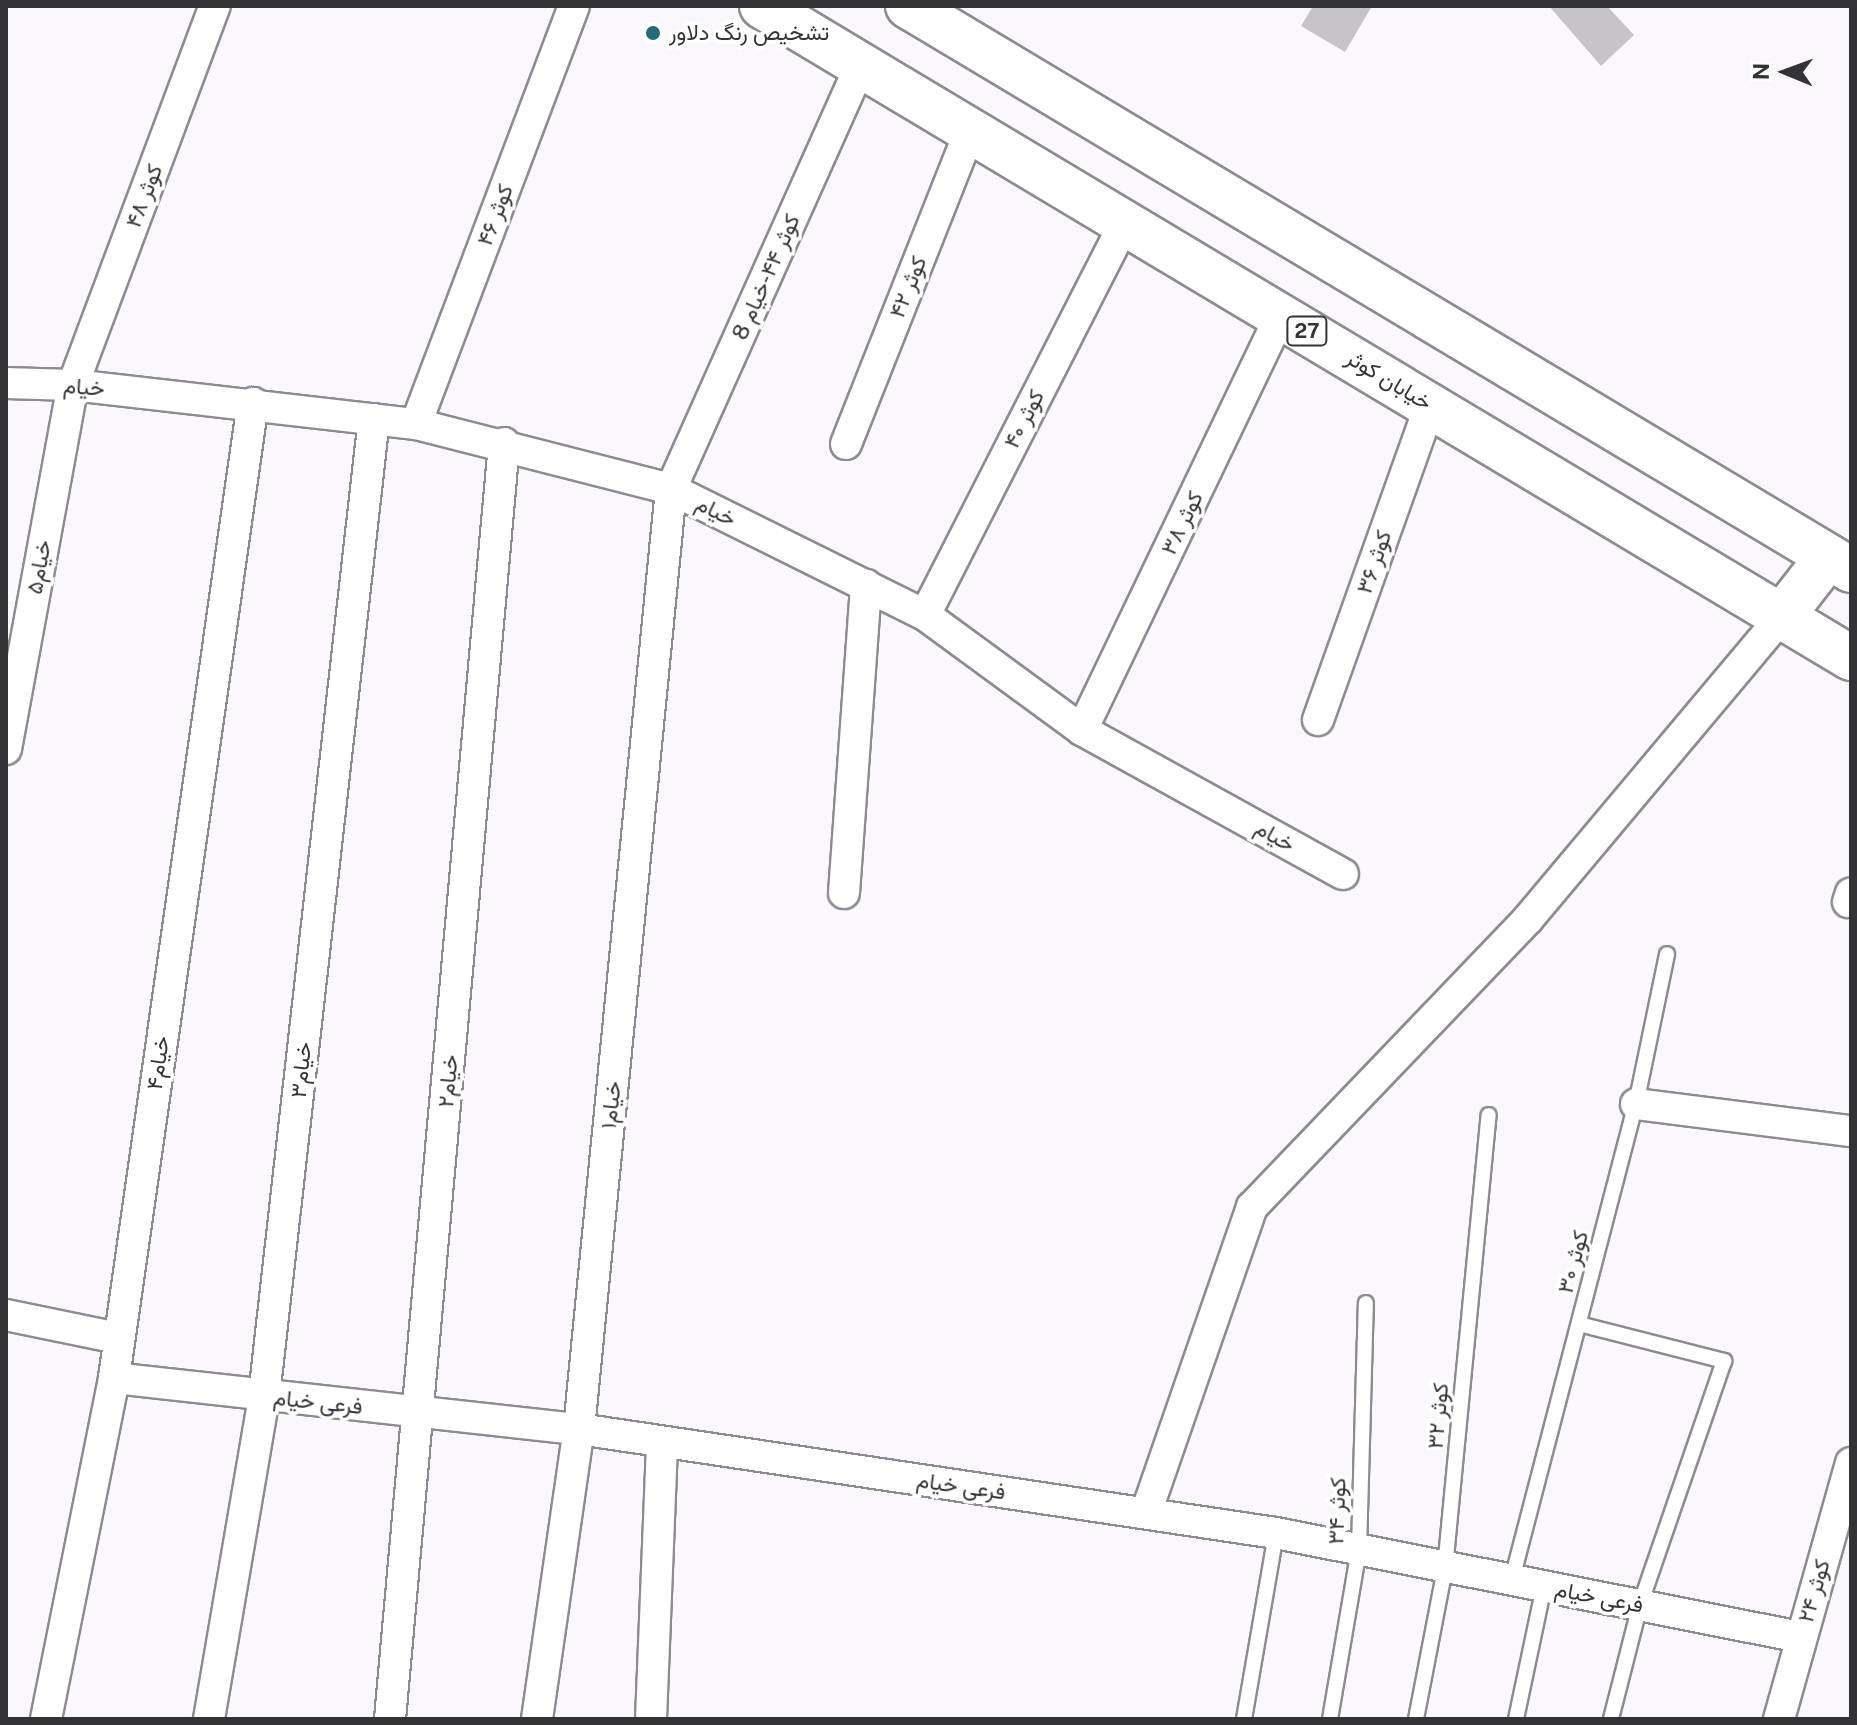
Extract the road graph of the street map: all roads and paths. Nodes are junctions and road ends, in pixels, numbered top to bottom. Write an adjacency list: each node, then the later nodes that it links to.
1 (215, 6): 10 (street, کوثر ۴۸)
2 (574, 6): 14 (street, کوثر ۴۶)
3 (762, 6): 5 (main road, خیابان کوثر / 27)
4 (908, 6): 18 (main road)
5 (861, 65): 6 (main road, خیابان کوثر / 27); 17 (street, کوثر ۴۴-خیام 8)
6 (970, 131): 7 (main road, خیابان کوثر / 27); 16 (street, کوثر ۴۲)
7 (1124, 224): 8 (main road, خیابان کوثر / 27); 20 (street, کوثر ۴۰)
8 (1281, 315): 12 (main road, خیابان کوثر / 27); 24 (street, کوثر ۳۸)
9 (6, 383): 10 (street, خیام)
10 (73, 385): 11 (street, خیام); 25 (street, خیام۵)
11 (253, 403): 13 (street, خیام); 35 (street, خیام۴)
12 (1430, 405): 21 (main road, خیابان کوثر / 27); 23 (street, کوثر ۳۶)
13 (374, 419): 14 (street, خیام); 37 (street, خیام۳)
14 (416, 424): 15 (street, خیام)
15 (504, 443): 17 (street, خیام); 38 (street, خیام۲)
16 (846, 444)
17 (671, 489): 19 (street, خیام); 39 (street, خیام۱)
18 (1840, 564): 21 (main road)
19 (866, 585): 20 (street, خیام); 27 (street)
20 (925, 615): 24 (street, خیام)
21 (1782, 616): 22 (main road, خیابان کوثر / 27); 42 (street)
22 (1851, 658)
23 (1318, 720)
24 (1082, 730): 26 (street, خیام)
25 (6, 749)
26 (1343, 874)
27 (844, 893)
28 (1667, 954): 29 (lane, کوثر ۳۰)
29 (1636, 1104): 31 (street); 34 (lane, کوثر ۳۰)
30 (1489, 1115): 46 (lane, کوثر ۳۲)
31 (1851, 1131)
32 (1366, 1303): 45 (lane, کوثر ۳۴)
33 (6, 1315): 35 (street)
34 (1579, 1324): 47 (lane, کوثر ۳۰); 49 (lane)
35 (118, 1338): 36 (street, خیام۴)
36 (114, 1378): 37 (street, فرعی خیام); 51 (street, خیام۴)
37 (264, 1396): 38 (street, فرعی خیام); 52 (street, خیام۳)
38 (419, 1411): 39 (street, فرعی خیام); 53 (street, خیام۲)
39 (579, 1429): 40 (street, فرعی خیام); 54 (street, خیام۱)
40 (662, 1442): 42 (street, فرعی خیام); 55 (street)
41 (1851, 1463): 43 (street, کوثر ۲۴)
42 (1146, 1513): 44 (street, فرعی خیام)
43 (1843, 1522): 50 (street, کوثر ۲۴)
44 (1276, 1533): 45 (street, فرعی خیام); 56 (lane)
45 (1359, 1549): 46 (street, فرعی خیام); 57 (lane, کوثر ۳۴)
46 (1445, 1568): 47 (street, فرعی خیام); 58 (lane, کوثر ۳۲)
47 (1512, 1579): 48 (street, فرعی خیام)
48 (1544, 1586): 49 (street, فرعی خیام); 59 (lane)
49 (1640, 1605): 50 (street, فرعی خیام); 60 (lane)
50 (1800, 1637): 61 (street, کوثر ۲۴)
51 (46, 1719)
52 (209, 1719)
53 (390, 1719)
54 (537, 1719)
55 (651, 1719)
56 (1244, 1719)
57 (1330, 1719)
58 (1416, 1719)
59 (1516, 1719)
60 (1611, 1719)
61 (1779, 1719)

